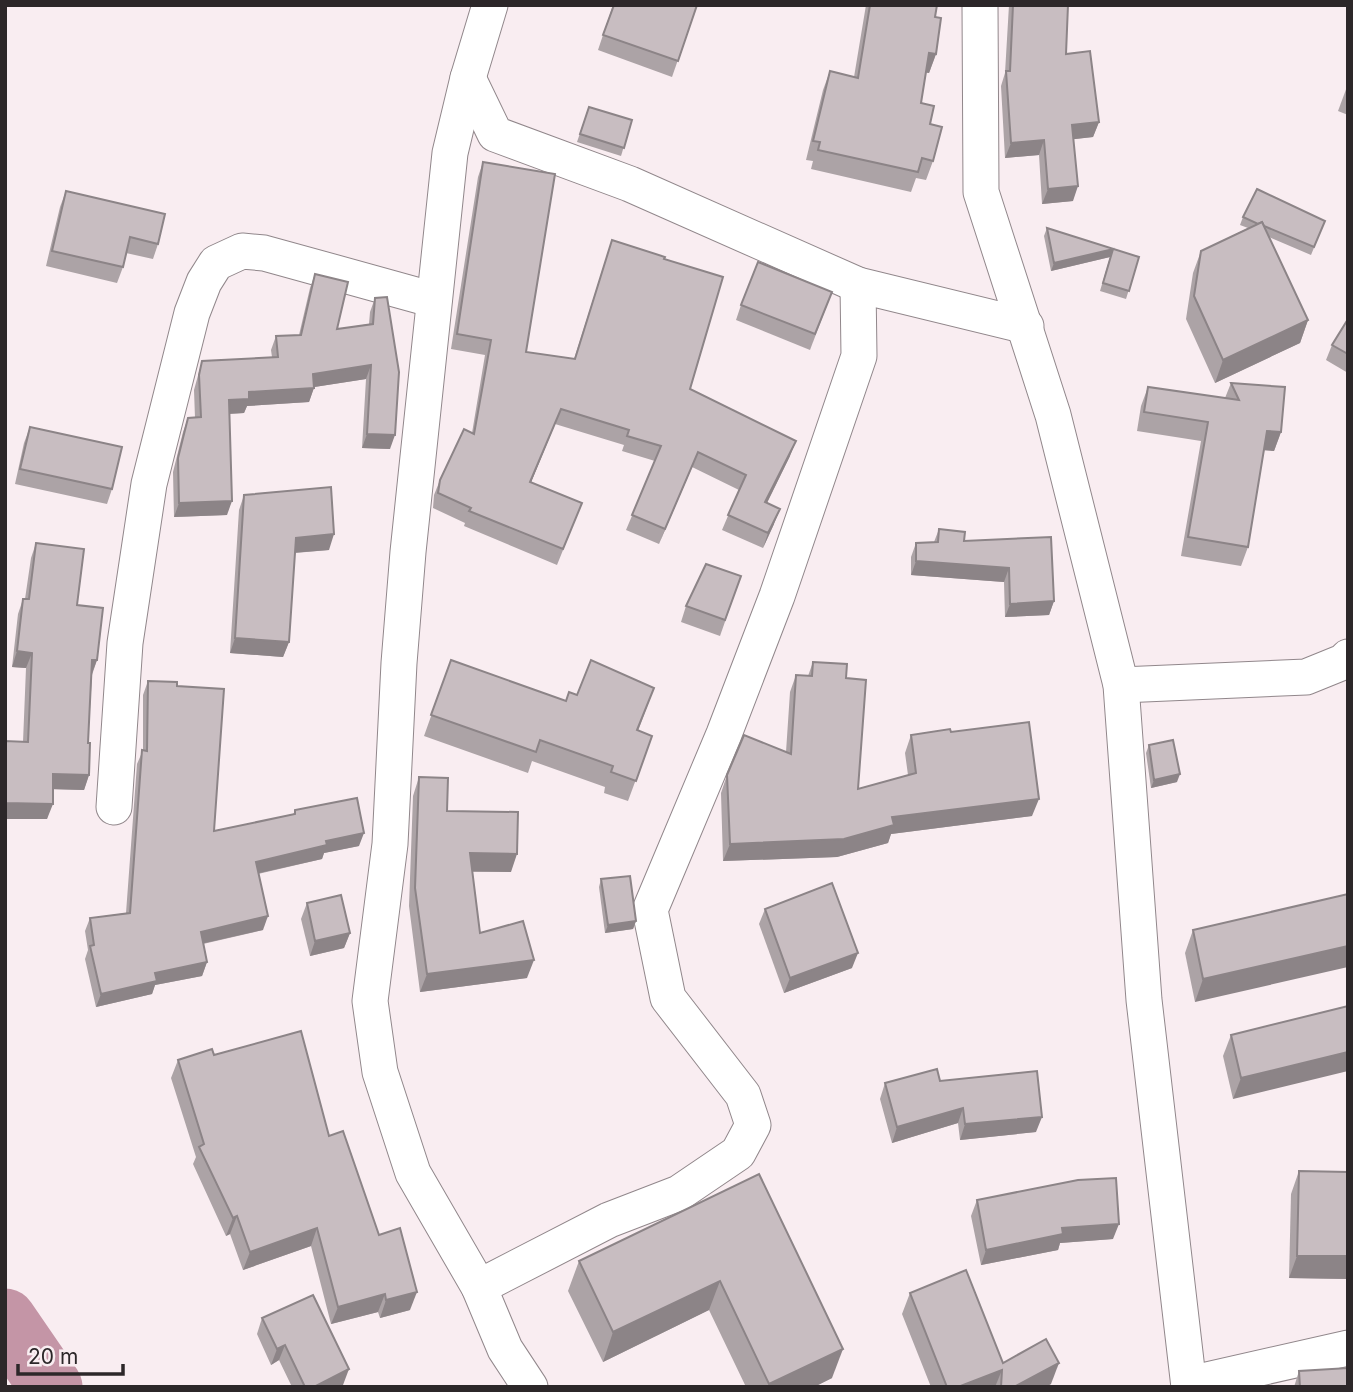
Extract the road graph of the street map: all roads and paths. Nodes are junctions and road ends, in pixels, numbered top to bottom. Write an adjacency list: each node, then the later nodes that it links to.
1 (490, 5): 3 (street)
2 (980, 5): 8 (street)
3 (468, 78): 4 (street); 5 (street)
4 (495, 134): 5 (street); 6 (street)
5 (450, 153): 7 (street)
6 (858, 285): 8 (street); 12 (street)
7 (434, 300): 11 (street); 12 (street)
8 (1026, 326): 10 (street)
9 (1348, 657): 10 (street)
10 (1121, 685): 14 (street)
11 (114, 807)
12 (479, 1287): 15 (street)
13 (1348, 1348): 14 (street)
14 (1189, 1385)
15 (530, 1387)

